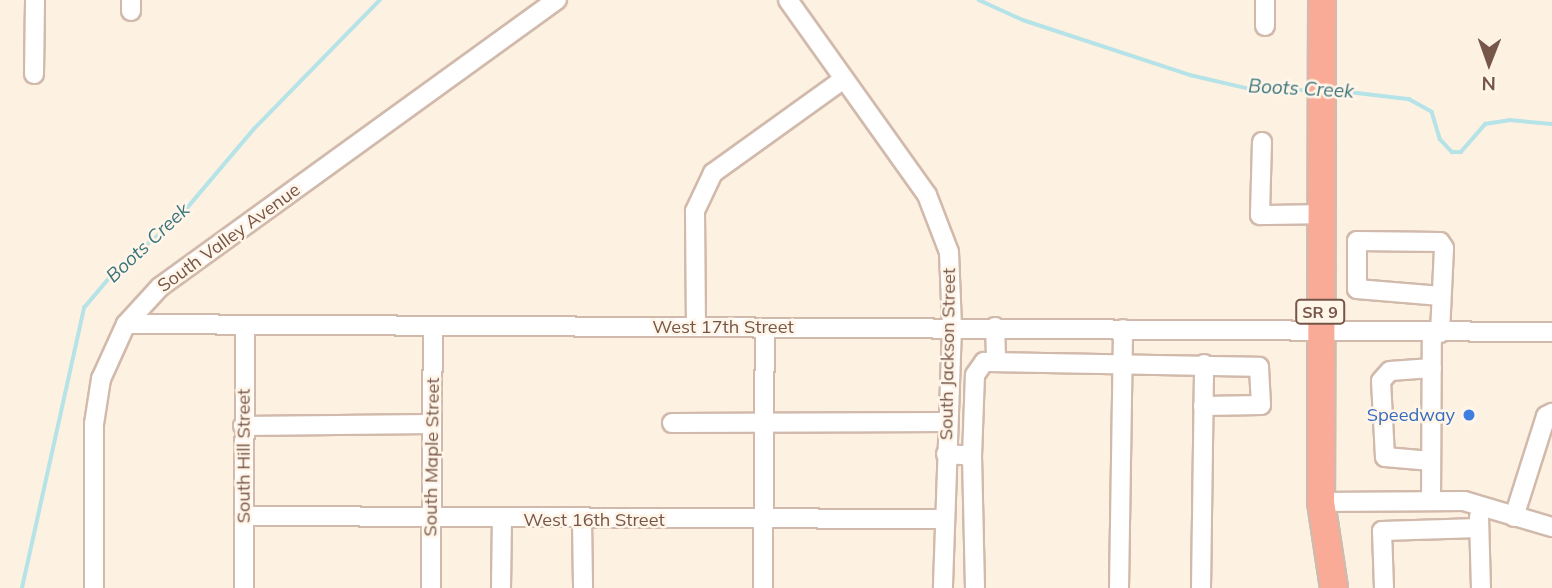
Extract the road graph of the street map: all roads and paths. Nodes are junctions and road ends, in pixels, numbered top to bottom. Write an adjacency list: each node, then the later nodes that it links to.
1 (35, 0): 7 (street)
2 (557, 0): 12 (street, South Valley Avenue)
3 (788, 0): 8 (street, South Jackson Street)
4 (1265, 0): 6 (street)
5 (1322, 0): 10 (highway, SR 9)
6 (1265, 26)
7 (34, 74)
8 (844, 79): 15 (street); 16 (street, South Jackson Street)
9 (1262, 142): 10 (street)
10 (1321, 214): 20 (highway, SR 9)
11 (1441, 296): 11 (street); 22 (street)
12 (126, 324): 13 (street, West 17th Street); 51 (street, South Valley Avenue)
13 (246, 325): 14 (street, West 17th Street); 33 (street, South Hill Street)
14 (433, 326): 15 (street, West 17th Street); 31 (street, South Maple Street)
15 (696, 327): 18 (street, West 17th Street)
16 (952, 327): 17 (street, West 17th Street); 18 (street, West 17th Street); 29 (street, South Jackson Street)
17 (995, 327): 19 (street, West 17th Street); 23 (street)
18 (765, 328): 32 (street)
19 (1123, 329): 20 (street, West 17th Street); 24 (street)
20 (1320, 331): 22 (street); 39 (highway, SR 9)
21 (1552, 332): 22 (street)
22 (1436, 333): 26 (street)
23 (996, 362): 24 (street); 35 (street)
24 (1122, 363): 25 (street); 59 (street)
25 (1204, 364): 27 (street); 27 (street)
26 (1432, 368): 36 (street); 36 (street)
27 (1203, 406): 60 (street)
28 (1552, 412): 43 (street)
29 (948, 422): 32 (street); 34 (street, South Jackson Street)
30 (672, 423): 32 (street)
31 (431, 424): 33 (street); 42 (street, South Maple Street)
32 (764, 425): 46 (street)
33 (243, 426): 41 (street, South Hill Street)
34 (946, 454): 35 (street); 45 (street, South Jackson Street)
35 (972, 456): 58 (street)
36 (1432, 461): 38 (street)
37 (1410, 501): 38 (street); 39 (street); 48 (street)
38 (1431, 501): 40 (street)
39 (1321, 502): 61 (highway, SR 9)
40 (1483, 507): 43 (street); 50 (street)
41 (244, 516): 42 (street, West 16th Street); 52 (street, South Hill Street)
42 (431, 517): 44 (street, West 16th Street); 53 (street, South Maple Street)
43 (1514, 517): 49 (street)
44 (502, 519): 47 (street, West 16th Street); 54 (street)
45 (943, 519): 46 (street, West 16th Street); 57 (street, South Jackson Street)
46 (763, 520): 47 (street, West 16th Street); 56 (street)
47 (582, 521): 55 (street)
48 (1412, 527): 50 (street); 62 (street)
49 (1552, 527)
50 (1479, 528): 63 (street)
51 (94, 588)
52 (244, 588)
53 (431, 588)
54 (501, 588)
55 (583, 588)
56 (763, 588)
57 (943, 588)
58 (975, 588)
59 (1119, 588)
60 (1201, 588)
61 (1334, 588)
62 (1384, 588)
63 (1481, 588)

